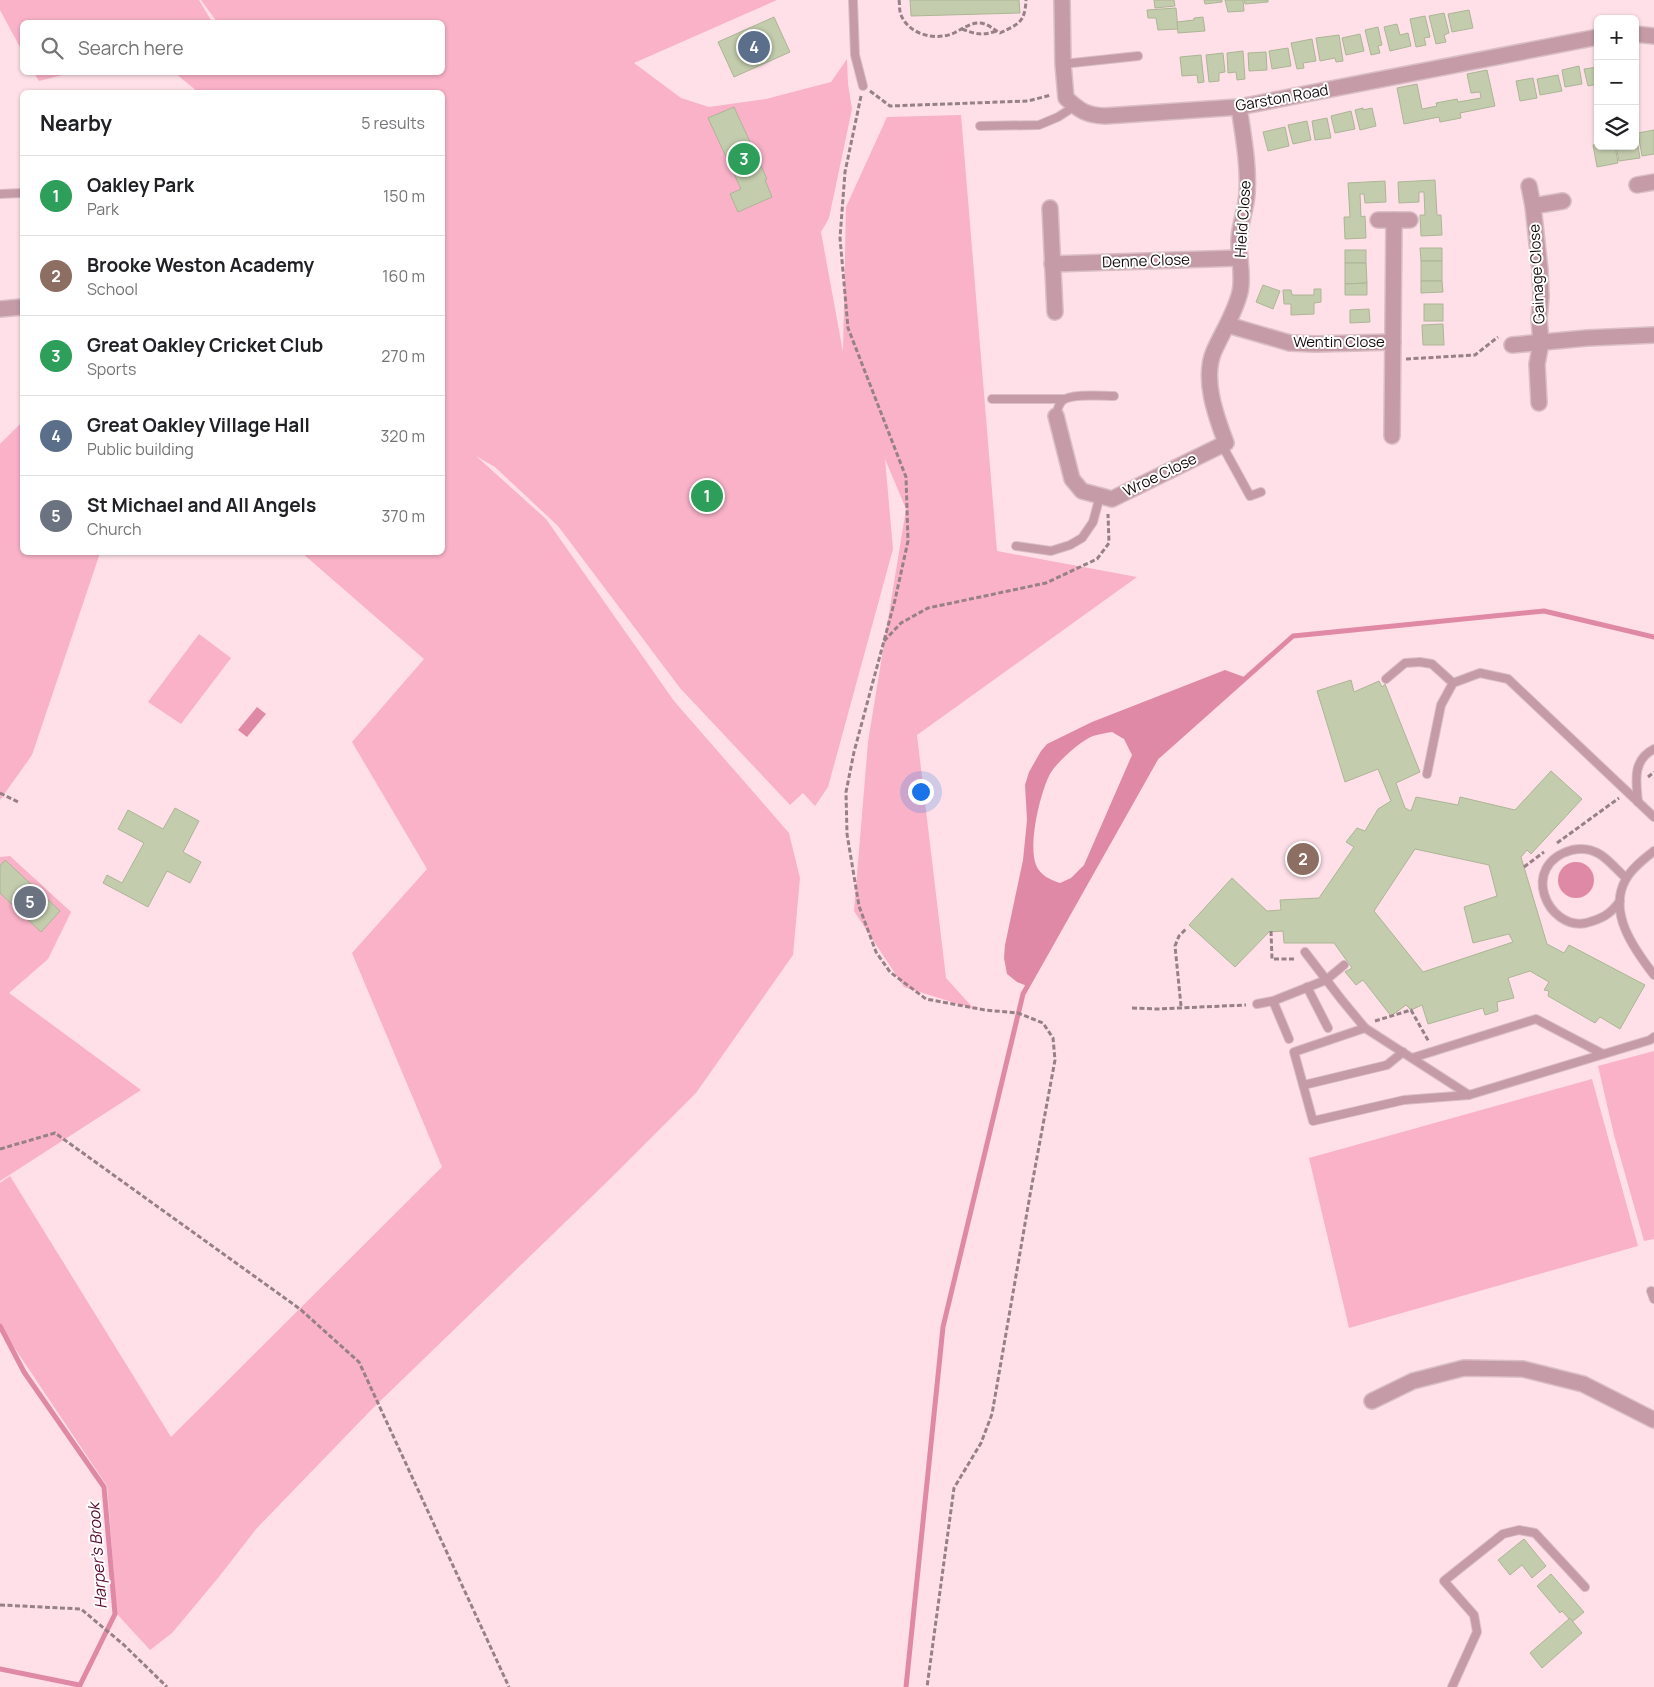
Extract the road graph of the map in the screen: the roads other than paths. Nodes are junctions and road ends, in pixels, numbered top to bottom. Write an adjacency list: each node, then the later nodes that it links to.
1 (853, 0): 8 (lane)
2 (1062, 0): 7 (street)
3 (1639, 34): 4 (street)
4 (1654, 36)
5 (1594, 39): 10 (street, Garston Road)
6 (1138, 56): 7 (lane)
7 (1063, 64): 9 (street)
8 (863, 86)
9 (1075, 106): 10 (street, Garston Road); 11 (lane)
10 (1239, 107): 23 (street, Hield Close)
11 (980, 126)
12 (1654, 182): 13 (street)
13 (1638, 185)
14 (1529, 186): 18 (street)
15 (20, 193): 16 (lane)
16 (0, 194)
17 (1564, 200): 18 (street, Gainage Close)
18 (1533, 206): 31 (street, Gainage Close)
19 (1050, 208): 24 (street)
20 (1378, 220): 21 (street)
21 (1394, 220): 22 (street); 30 (street)
22 (1410, 220)
23 (1239, 258): 24 (street, Denne Close); 28 (street, Hield Close)
24 (1052, 264): 27 (street)
25 (20, 307): 26 (street)
26 (0, 309)
27 (1055, 312)
28 (1228, 325): 30 (street, Wentin Close); 39 (street, Hield Close)
29 (1654, 335): 31 (street)
30 (1392, 342): 38 (street)
31 (1541, 343): 32 (street); 36 (street, Gainage Close)
32 (1512, 345)
33 (1114, 396): 35 (lane)
34 (992, 399): 35 (lane)
35 (1063, 399): 37 (lane)
36 (1539, 403)
37 (1056, 416): 41 (street)
38 (1392, 436)
39 (1224, 444): 40 (lane); 41 (street, Wroe Close)
40 (1261, 492)
41 (1106, 497): 42 (lane)
42 (1016, 546)
43 (1386, 679): 44 (lane)
44 (1453, 683): 46 (lane); 47 (lane)
45 (1654, 749): 47 (lane)
46 (1427, 774)
47 (1638, 802): 48 (lane)
48 (1654, 817)
49 (1654, 852): 50 (lane)
50 (1626, 878): 51 (lane); 51 (lane)
51 (1620, 901): 54 (lane)
52 (1307, 955): 55 (lane)
53 (1344, 965): 55 (lane)
54 (1654, 975)
55 (1326, 980): 56 (lane); 59 (lane)
56 (1307, 987): 57 (lane); 60 (lane)
57 (1273, 1001): 58 (lane); 62 (lane)
58 (1257, 1004)
59 (1364, 1027): 63 (lane); 66 (lane)
60 (1328, 1028)
61 (1654, 1037): 64 (lane)
62 (1289, 1039)
63 (1402, 1052): 65 (lane); 66 (lane)
64 (1603, 1054): 65 (lane); 67 (lane)
65 (1412, 1058): 67 (lane)
66 (1304, 1085): 67 (lane)
67 (1469, 1095)
68 (1372, 1401): 69 (street)
69 (1654, 1420)
70 (1585, 1588): 71 (lane)
71 (1452, 1687)

